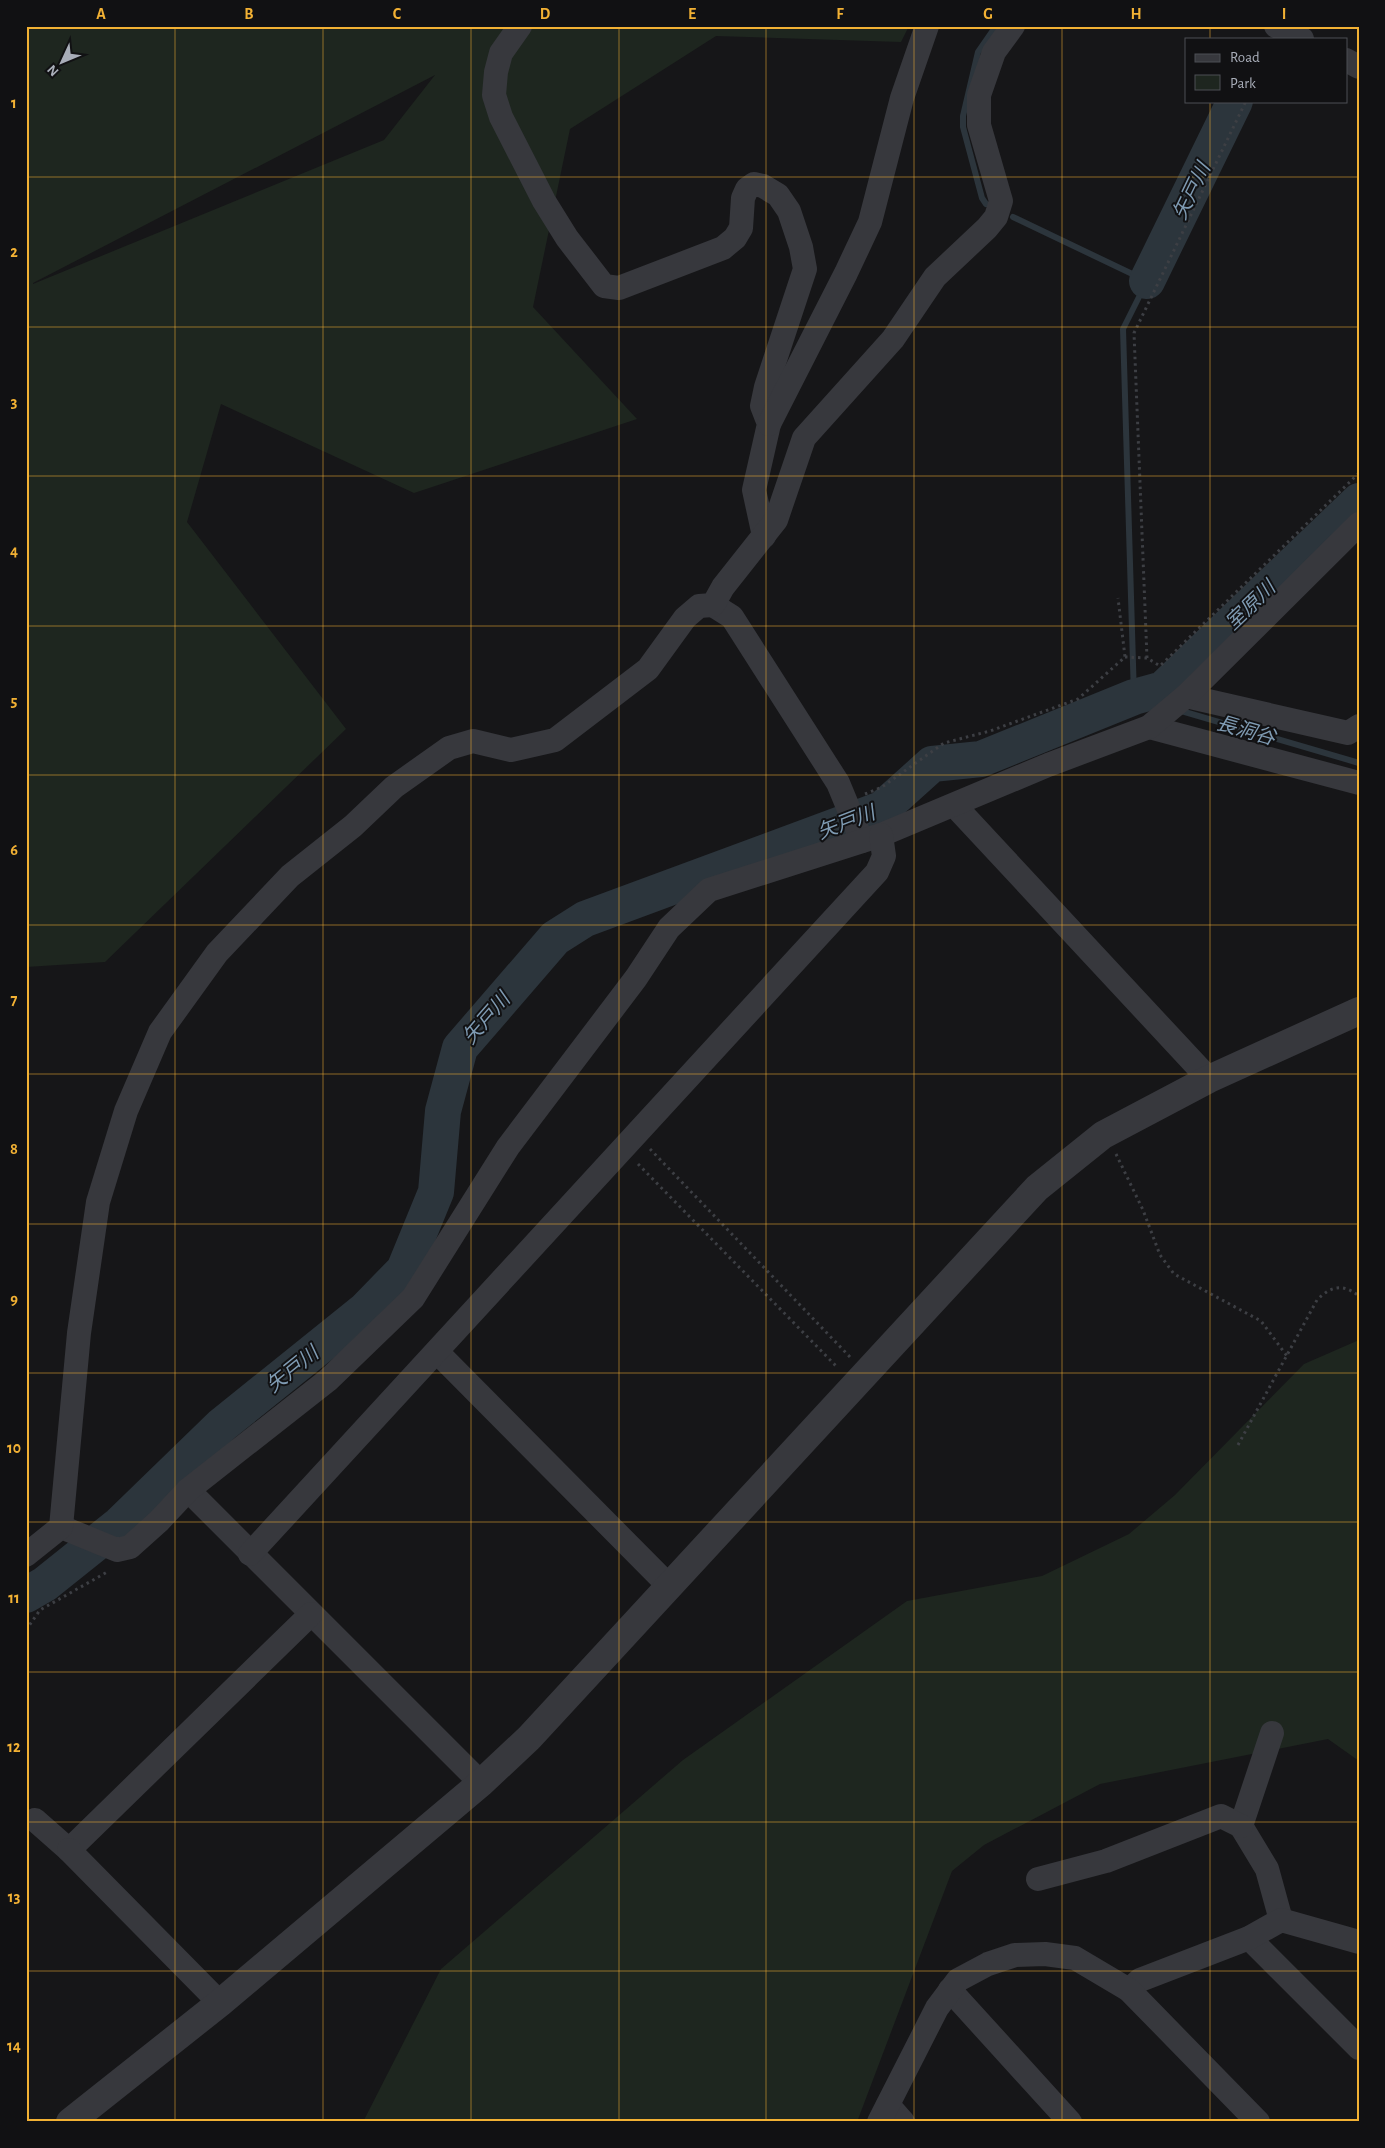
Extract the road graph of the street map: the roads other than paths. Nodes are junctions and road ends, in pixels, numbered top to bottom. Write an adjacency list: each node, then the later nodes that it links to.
1 (520, 26): 4 (street)
2 (928, 26): 4 (street)
3 (1013, 26): 6 (street)
4 (769, 424): 6 (street)
5 (1359, 524): 8 (street)
6 (764, 536): 7 (street)
7 (713, 605): 13 (street); 18 (street)
8 (1186, 696): 9 (street); 10 (street)
9 (1154, 723): 11 (street); 12 (street)
10 (1355, 731)
11 (1359, 783)
12 (955, 806): 13 (street); 15 (street)
13 (871, 838): 16 (street); 17 (street)
14 (1359, 1011): 15 (street)
15 (1209, 1079): 21 (street)
16 (437, 1352): 19 (street); 21 (street)
17 (188, 1490): 18 (street); 19 (street)
18 (61, 1527): 20 (street)
19 (250, 1554): 22 (street)
20 (26, 1556)
21 (669, 1586): 24 (street)
22 (311, 1614): 24 (street); 27 (street)
23 (1272, 1733): 26 (street)
24 (481, 1783): 34 (street)
25 (29, 1820): 27 (street)
26 (1241, 1826): 28 (street); 29 (street)
27 (69, 1850): 34 (street)
28 (1038, 1879)
29 (1281, 1920): 30 (street); 31 (street)
30 (1249, 1938): 33 (street); 35 (street)
31 (1359, 1942)
32 (950, 1990): 33 (street); 36 (street); 38 (street)
33 (1130, 1990): 39 (street)
34 (220, 2003): 37 (street)
35 (1359, 2048)
36 (890, 2116)
37 (70, 2122)
38 (1070, 2122)
39 (1258, 2122)

